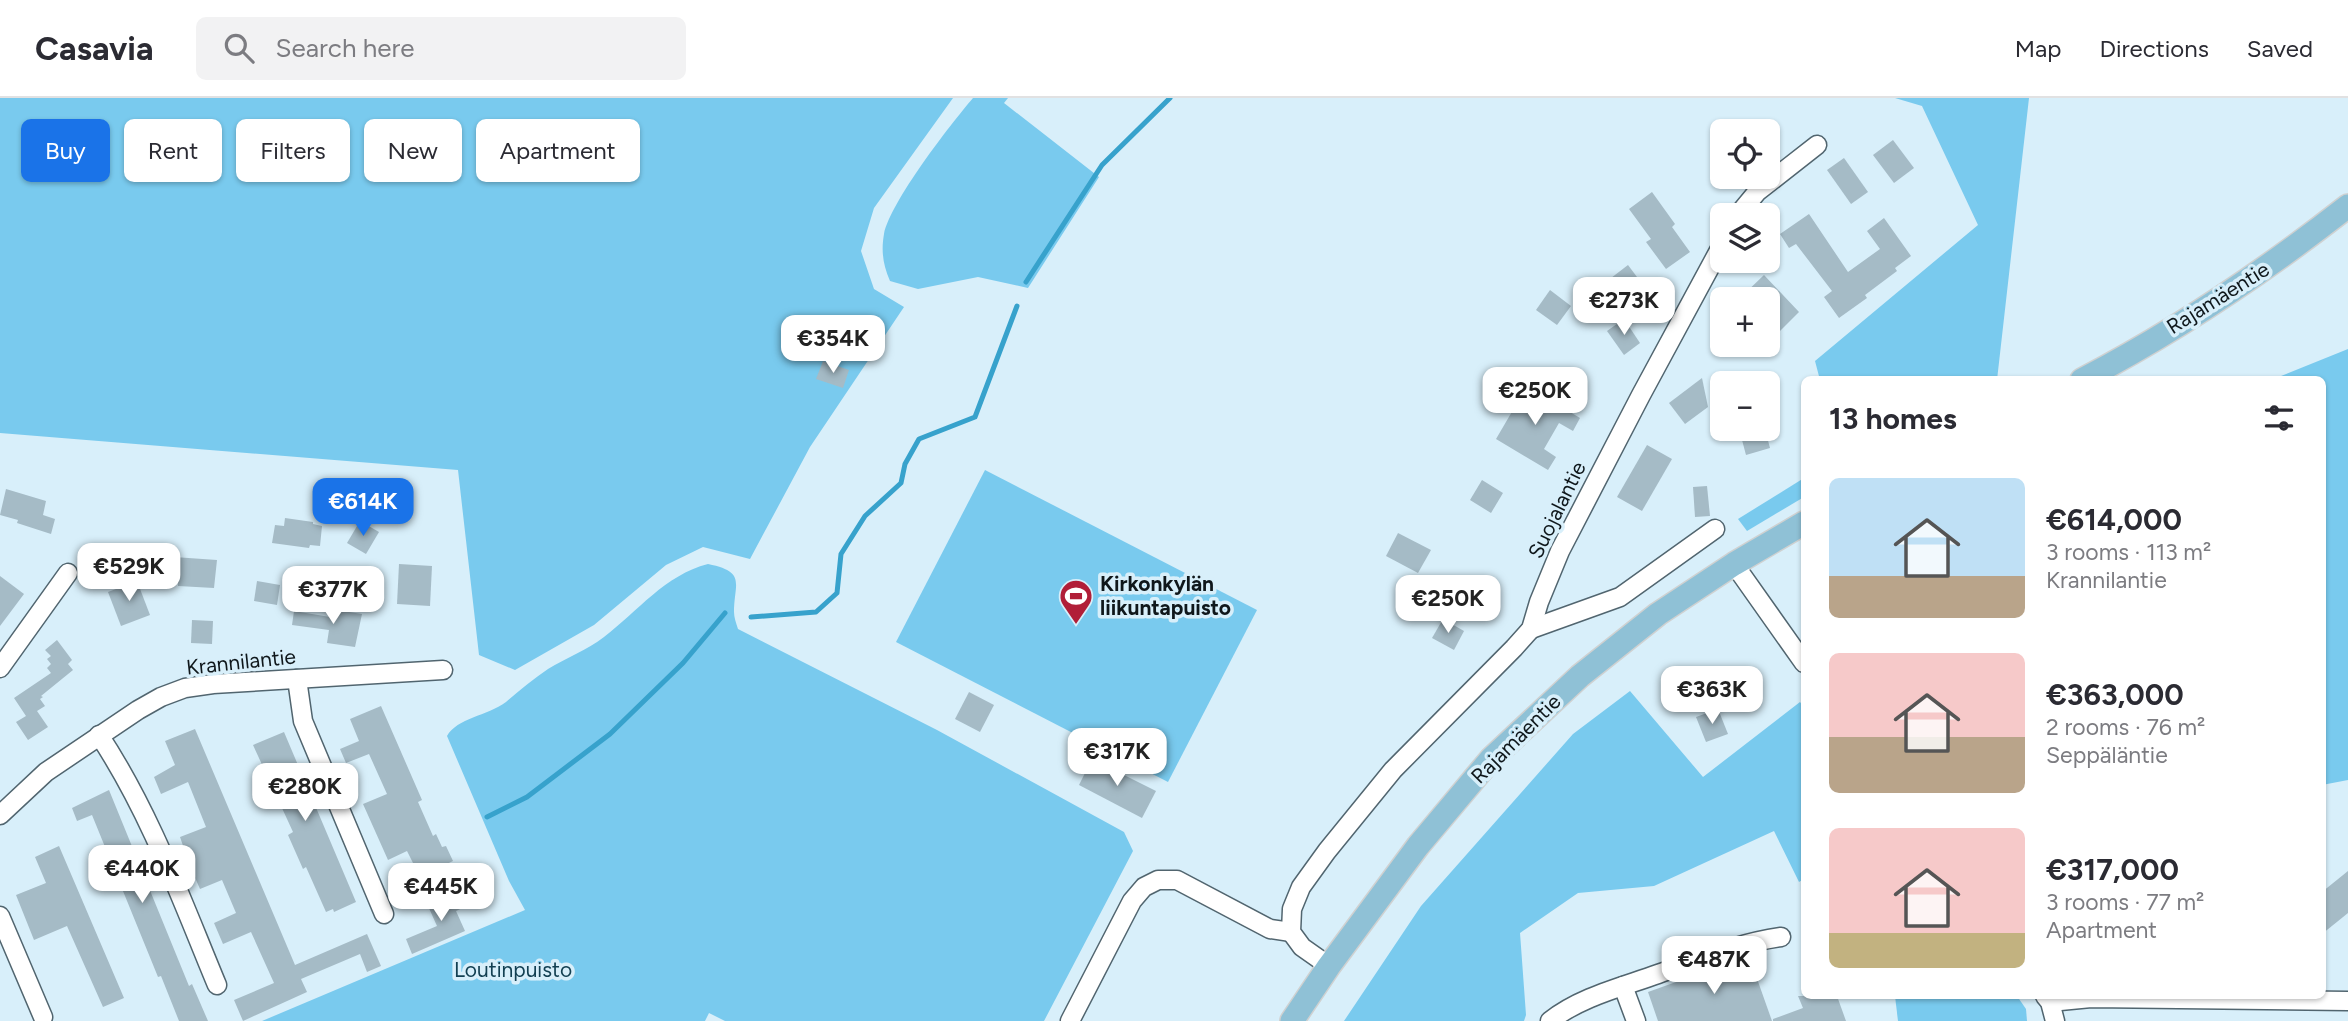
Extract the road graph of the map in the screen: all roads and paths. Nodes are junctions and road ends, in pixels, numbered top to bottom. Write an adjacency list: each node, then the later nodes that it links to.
1 (1817, 145): 2 (street)
2 (1748, 203)
3 (2348, 206): 5 (main road, Rajamäentie)
4 (1710, 267): 10 (street, Suojalantie)
5 (2090, 376)
6 (1801, 525): 8 (main road, Rajamäentie)
7 (1715, 529): 10 (street)
8 (1734, 564): 11 (street); 21 (main road, Rajamäentie)
9 (68, 573): 12 (street)
10 (1531, 629): 19 (street, Suojalantie)
11 (1801, 659)
12 (0, 668)
13 (443, 670): 14 (street, Krannilantie)
14 (297, 678): 15 (street, Krannilantie); 17 (street)
15 (99, 735): 16 (street, Krannilantie); 22 (street)
16 (0, 815)
17 (384, 914)
18 (0, 916): 27 (street)
19 (1291, 932): 21 (street); 28 (street)
20 (1781, 937): 23 (street)
21 (1329, 966): 29 (main road, Rajamäentie)
22 (217, 985)
23 (1623, 986): 30 (street); 31 (street)
24 (2048, 999): 32 (street)
25 (2177, 999): 26 (street)
26 (2348, 1001)
27 (43, 1017)
28 (1070, 1021)
29 (1292, 1021)
30 (1550, 1021)
31 (1636, 1021)
32 (2055, 1021)

